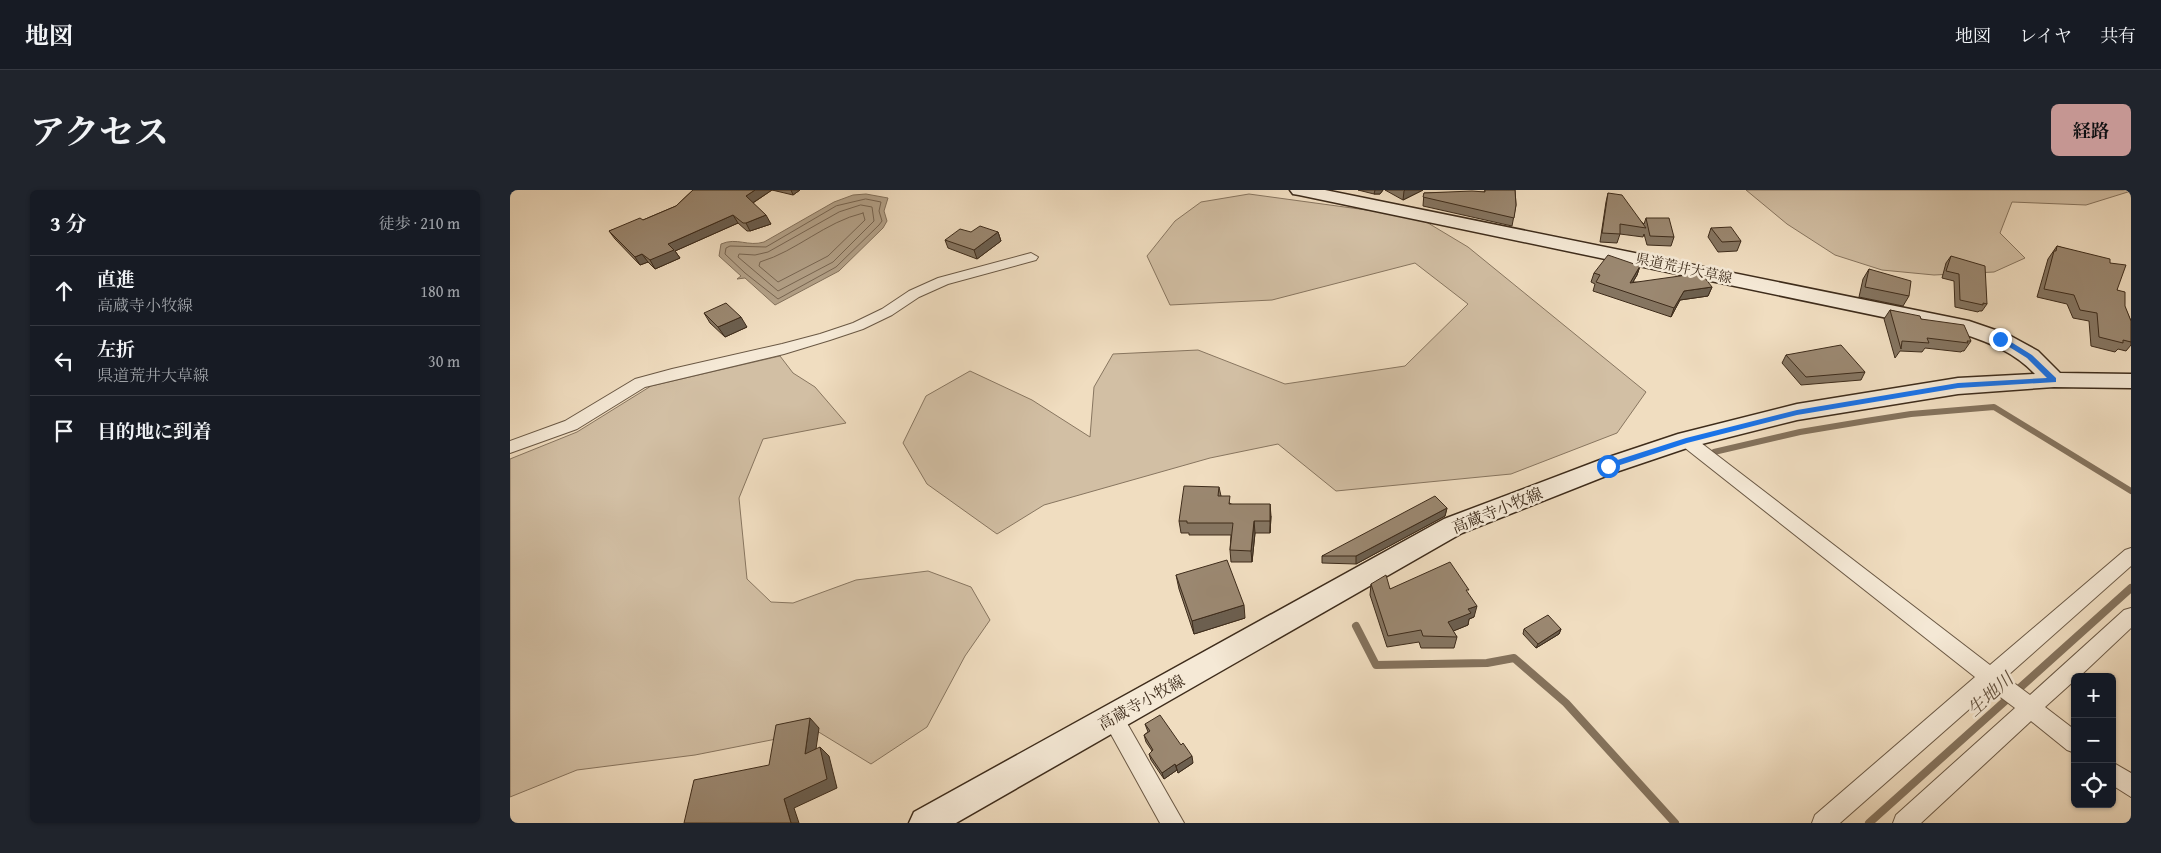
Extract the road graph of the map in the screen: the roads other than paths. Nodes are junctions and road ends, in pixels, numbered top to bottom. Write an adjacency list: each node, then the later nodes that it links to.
1 (1299, 190): 3 (main road, 県道荒井大草線)
2 (1031, 257): 6 (street)
3 (2054, 380): 4 (main road, 高蔵寺小牧線); 5 (main road, 高蔵寺小牧線)
4 (2131, 381)
5 (1686, 440): 9 (street); 11 (main road, 高蔵寺小牧線)
6 (510, 446)
7 (2131, 555): 9 (street)
8 (2131, 616): 10 (street)
9 (1990, 677): 10 (street); 17 (street)
10 (2031, 709): 12 (street); 18 (street)
11 (1113, 718): 15 (main road, 高蔵寺小牧線); 16 (street)
12 (2071, 740)
13 (2116, 775): 14 (street)
14 (2131, 786)
15 (925, 823)
16 (1172, 823)
17 (1822, 823)
18 (1904, 823)

